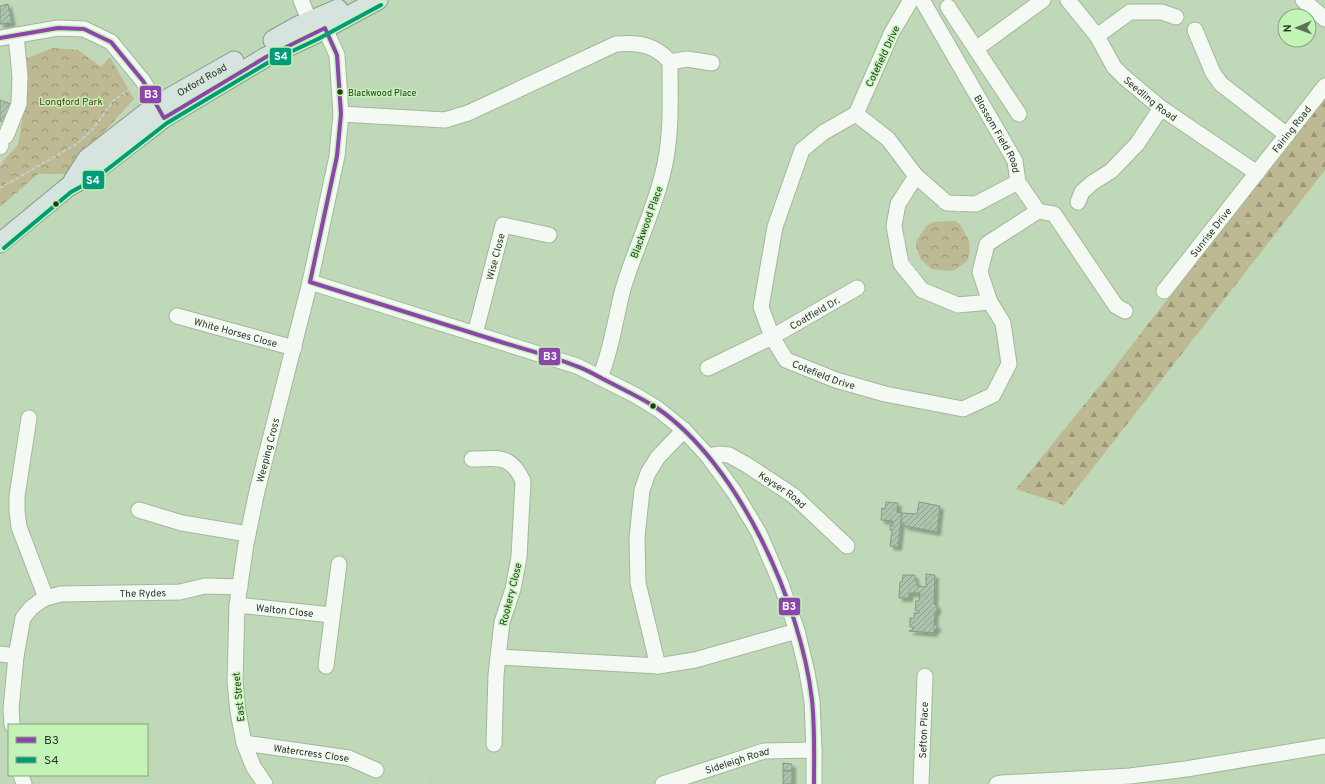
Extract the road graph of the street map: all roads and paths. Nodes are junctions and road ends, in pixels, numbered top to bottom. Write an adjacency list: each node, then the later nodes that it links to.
1 (301, 0): 13 (street, Weeping Cross)
2 (357, 0): 13 (main road, Oxford Road)
3 (378, 0): 13 (main road, Oxford Road)
4 (911, 0): 26 (street, Cotefield Drive)
5 (922, 0): 33 (street, Blossom Field Road)
6 (1042, 0): 17 (street)
7 (1068, 0): 15 (street, Seedling Road)
8 (1197, 0): 12 (path)
9 (1303, 0): 11 (street)
10 (948, 7): 17 (street)
11 (1325, 18)
12 (1186, 23): 15 (street); 28 (street)
13 (317, 25): 24 (main road, Oxford Road); 25 (street, Weeping Cross)
14 (16, 35): 16 (street); 20 (street); 29 (street)
15 (1097, 36): 21 (street, Seedling Road)
16 (0, 38)
17 (976, 49): 27 (street)
18 (670, 62): 19 (street); 25 (street); 54 (street, Blackwood Place)
19 (712, 62)
20 (143, 81): 24 (street); 34 (path)
21 (1140, 82): 21 (path); 23 (street, Seedling Road); 31 (path)
22 (1325, 86): 28 (street, Fairing Road)
23 (1161, 108): 30 (street, Seedling Road); 36 (street)
24 (161, 111): 41 (main road, Oxford Road)
25 (341, 114): 44 (street, Weeping Cross)
26 (856, 114): 32 (street); 51 (street, Cotefield Drive)
27 (1019, 114)
28 (1287, 135): 30 (street, Fairing Road)
29 (3, 143)
30 (1257, 172): 46 (street, Sunrise Drive)
31 (1057, 174)
32 (916, 176): 33 (street); 43 (street)
33 (1018, 182): 35 (street, Blossom Field Road)
34 (0, 188)
35 (1027, 195): 37 (street, Blossom Field Road); 38 (path)
36 (1078, 202)
37 (1038, 211): 47 (street, Cotefield Drive); 48 (street)
38 (972, 227): 39 (path); 43 (path); 43 (path)
39 (964, 231)
40 (549, 235): 50 (street, Wise Close)
41 (0, 243)
42 (919, 255): 43 (path)
43 (904, 263): 45 (path); 47 (street)
44 (310, 282): 50 (street); 52 (street, Weeping Cross)
45 (857, 288): 51 (street, Coatfield Dr.)
46 (1164, 291)
47 (990, 302): 51 (street, Cotefield Drive)
48 (1126, 311)
49 (178, 316): 52 (street, White Horses Close)
50 (475, 334): 54 (street)
51 (772, 337): 53 (street, Coatfield Dr.)
52 (294, 348): 63 (street, Weeping Cross)
53 (708, 368): 55 (path)
54 (600, 377): 55 (street)
55 (668, 417): 57 (street)
56 (28, 418): 67 (street)
57 (684, 430): 58 (street); 75 (street)
58 (708, 456): 60 (street, Keyser Road); 62 (street)
59 (472, 458): 73 (street, Rookery Close)
60 (794, 496): 62 (path); 64 (street, Keyser Road)
61 (139, 510): 63 (street)
62 (751, 520): 70 (street)
63 (248, 534): 66 (street, Weeping Cross)
64 (847, 546)
65 (339, 564): 69 (street)
66 (240, 587): 67 (street, The Rydes); 68 (street, Weeping Cross)
67 (46, 598): 72 (street, The Rydes)
68 (236, 604): 69 (street, Walton Close); 78 (street, East Street)
69 (332, 615): 74 (street)
70 (797, 631): 75 (street); 81 (street)
71 (0, 654): 72 (street)
72 (16, 656): 77 (street, The Rydes)
73 (498, 657): 75 (street); 79 (street, Rookery Close)
74 (326, 666)
75 (658, 666)
76 (925, 676): 87 (street, Sefton Place)
77 (12, 724)
78 (244, 743): 82 (street, Watercress Close); 83 (street, East Street)
79 (494, 744): 84 (path)
80 (1325, 746): 88 (street)
81 (814, 750): 85 (street, Sideleigh Road); 86 (street)
82 (376, 770)
83 (265, 784)
84 (430, 784)
85 (663, 784)
86 (814, 784)
87 (921, 784)
88 (997, 784)

